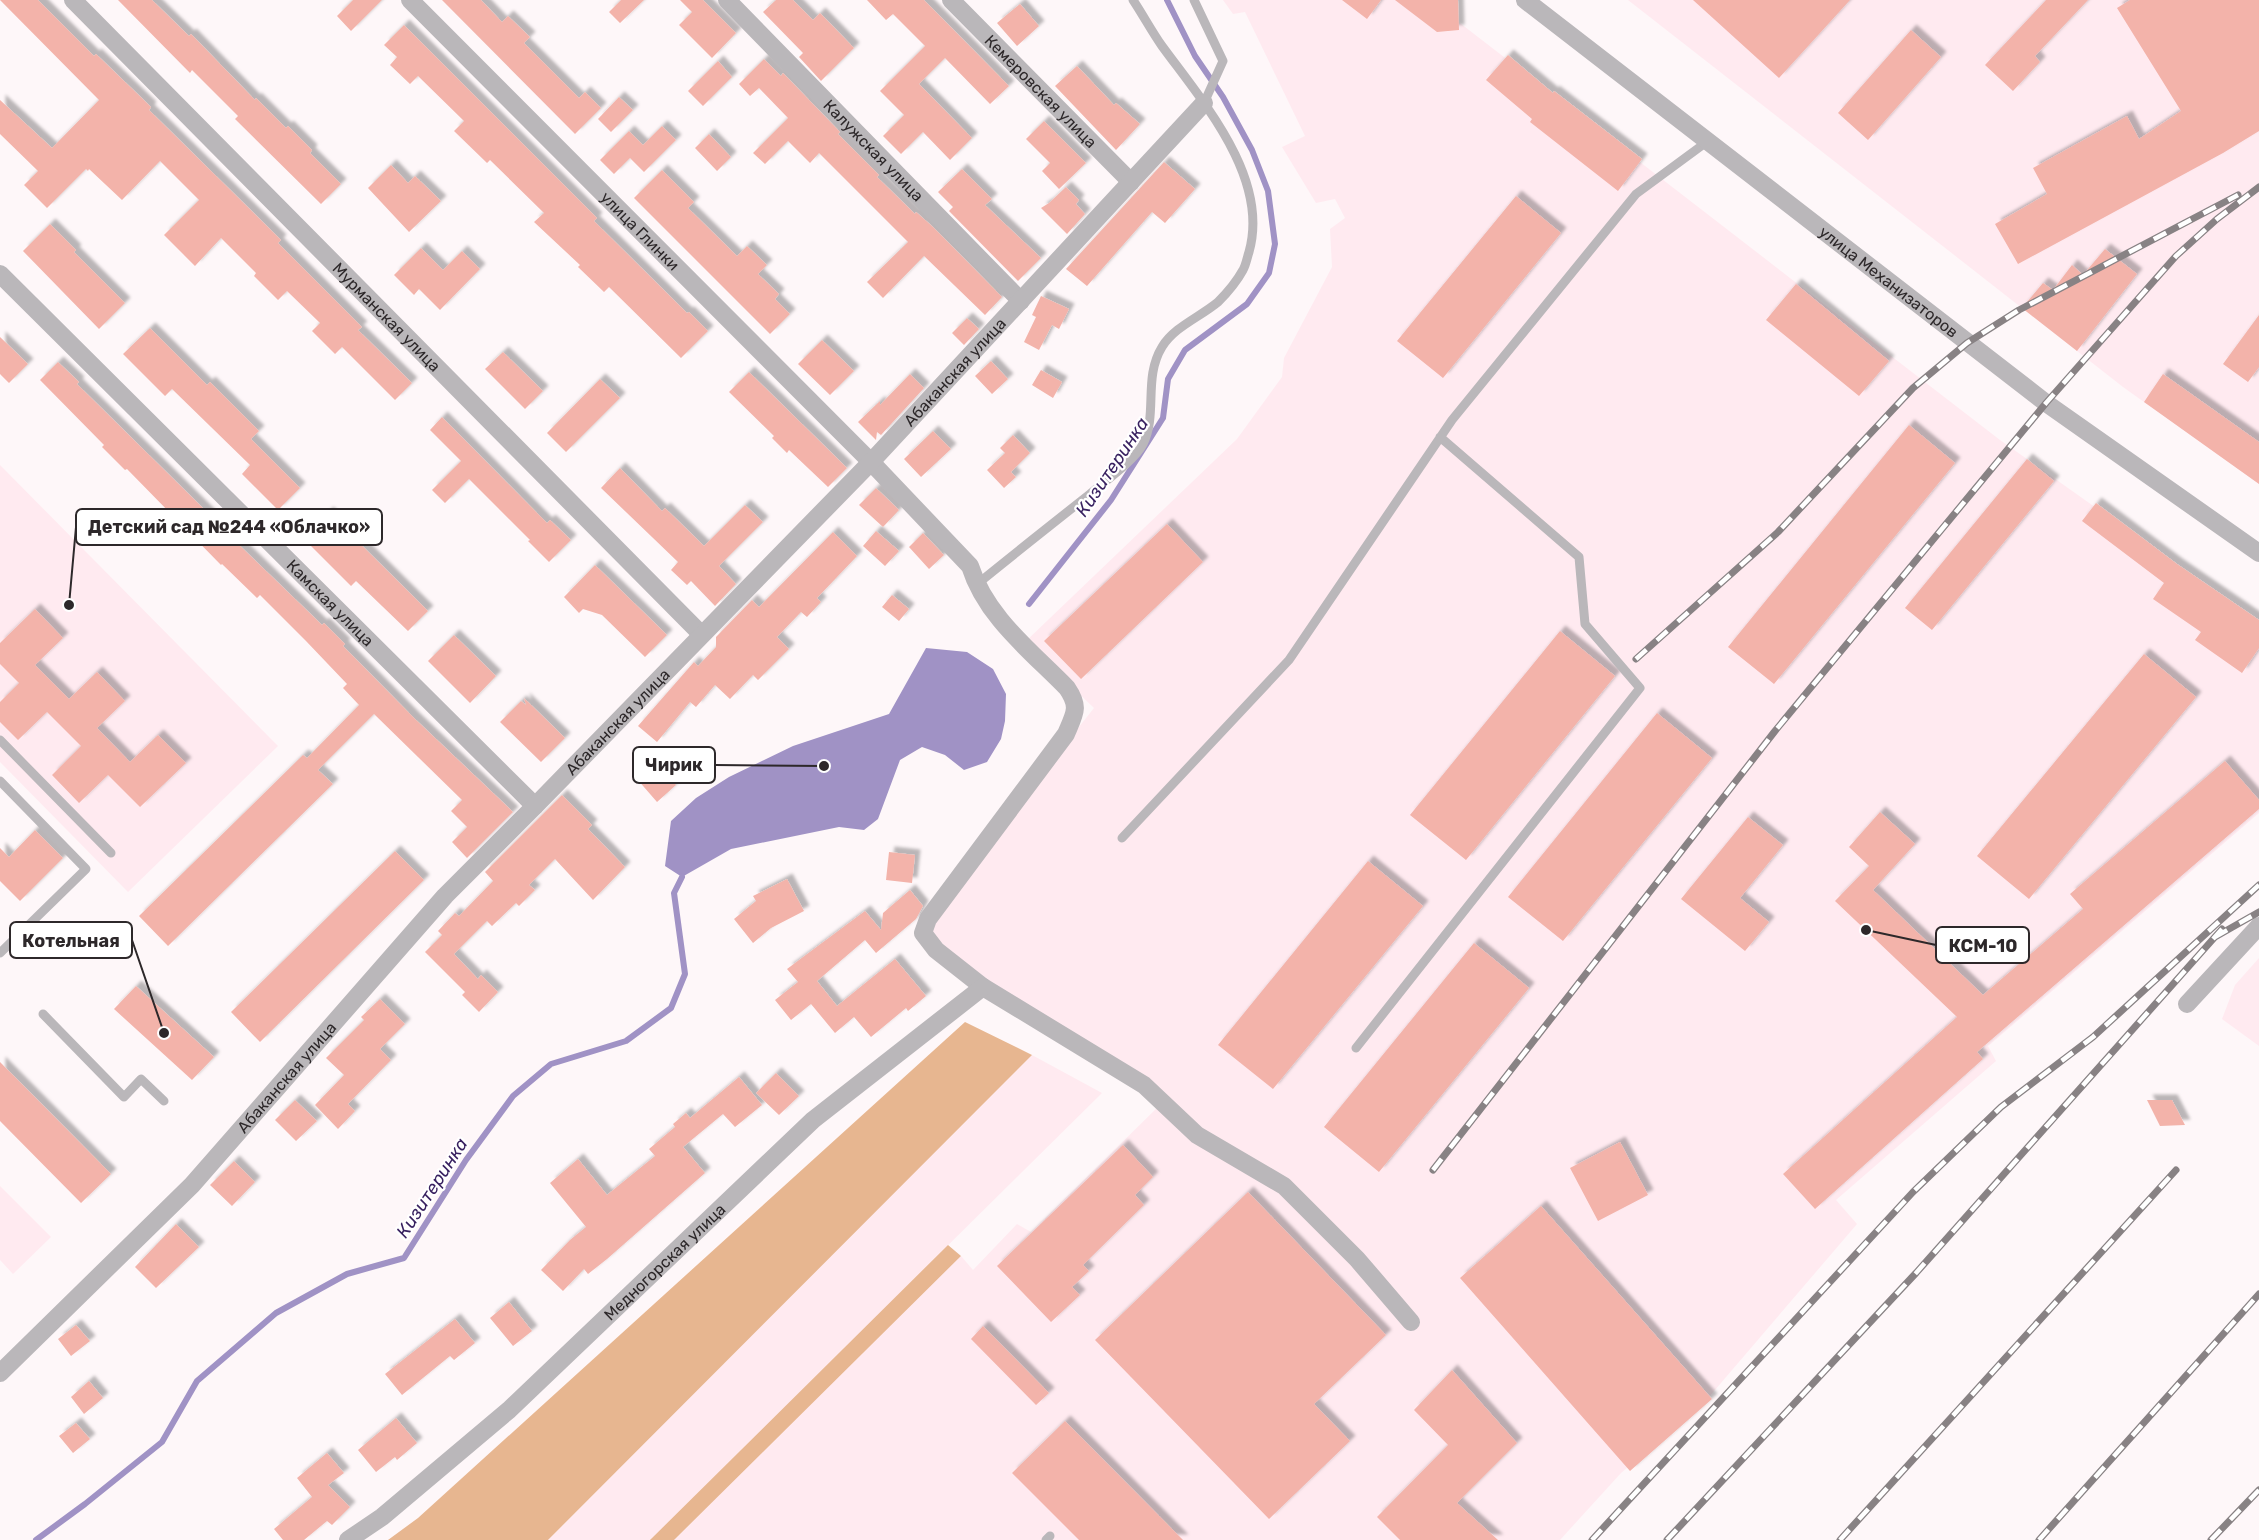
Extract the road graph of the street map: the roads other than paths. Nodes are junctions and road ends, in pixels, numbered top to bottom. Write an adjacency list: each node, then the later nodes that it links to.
1 (73, 0): 17 (street, Мурманская улица)
2 (410, 0): 14 (street, улица Глинки)
3 (727, 0): 12 (street, Калужская улица)
4 (951, 0): 10 (street, Кемеровская улица)
5 (1133, 0): 8 (lane)
6 (1194, 0): 8 (lane, Абаканская улица)
7 (1525, 0): 9 (street, улица Механизаторов)
8 (1204, 103): 10 (street, Абаканская улица); 16 (lane)
9 (1708, 141): 13 (lane); 15 (street, улица Механизаторов)
10 (1131, 182): 12 (street, Абаканская улица)
11 (0, 274): 20 (street, Камская улица)
12 (1021, 301): 14 (street, Абаканская улица)
13 (1440, 437): 21 (lane); 28 (lane)
14 (871, 462): 16 (street, улица Глинки); 17 (street, Абаканская улица)
15 (2259, 553)
16 (976, 585): 25 (street, улица Глинки)
17 (701, 634): 20 (street, Абаканская улица)
18 (0, 740): 22 (lane)
19 (0, 781): 24 (lane)
20 (536, 806): 31 (street, Абаканская улица)
21 (1122, 838)
22 (111, 853)
23 (2259, 926): 26 (street)
24 (0, 953)
25 (983, 987): 30 (street); 32 (street, Медногорская улица)
26 (2187, 1004)
27 (43, 1014): 29 (lane)
28 (1356, 1048)
29 (164, 1101)
30 (1411, 1322)
31 (0, 1373)
32 (348, 1540)

